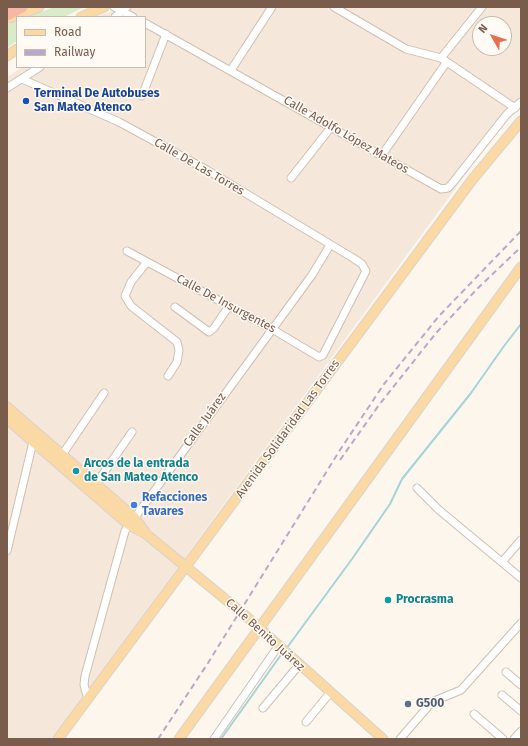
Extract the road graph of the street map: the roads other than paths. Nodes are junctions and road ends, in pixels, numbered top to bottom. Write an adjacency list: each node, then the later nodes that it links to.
1 (22, 7): 9 (highway)
2 (39, 7): 12 (main road)
3 (104, 7): 10 (main road)
4 (114, 7): 8 (street)
5 (272, 7): 19 (street)
6 (334, 7): 17 (street)
7 (482, 7): 17 (street)
8 (125, 9): 11 (street)
9 (7, 15)
10 (83, 16)
11 (116, 16)
12 (7, 19)
13 (146, 24): 14 (street, Calle Adolfo López Mateos)
14 (166, 34): 19 (street, Calle Adolfo López Mateos); 22 (street)
15 (16, 50): 16 (main road)
16 (7, 56)
17 (443, 60): 24 (street); 27 (street)
18 (38, 68): 20 (street)
19 (231, 70): 26 (street, Calle Adolfo López Mateos)
20 (22, 79): 21 (street); 29 (street, Calle De Las Torres)
21 (7, 88)
22 (142, 96)
23 (521, 102): 24 (street, Calle Adolfo López Mateos)
24 (516, 108): 27 (street, Calle Adolfo López Mateos)
25 (521, 121): 52 (main road, Avenida Solidaridad Las Torres)
26 (332, 126): 27 (street, Calle Adolfo López Mateos); 28 (street)
27 (382, 155)
28 (291, 178)
29 (330, 245): 35 (street, Calle Juárez); 36 (street, Calle De Las Torres)
30 (127, 251): 31 (street, Calle De Insurgentes)
31 (147, 262): 33 (street, Calle De Insurgentes); 37 (street)
32 (521, 267): 55 (main road)
33 (229, 306): 34 (street); 35 (street, Calle De Insurgentes)
34 (175, 307)
35 (272, 329): 36 (street, Calle De Insurgentes); 48 (street, Calle Juárez)
36 (323, 355)
37 (168, 376)
38 (104, 393): 43 (street)
39 (7, 407): 43 (main road, Calle Benito Juárez)
40 (7, 419): 42 (main road, Calle Benito Juárez)
41 (132, 432): 46 (street)
42 (33, 442): 45 (main road, Calle Benito Juárez); 50 (street)
43 (62, 455): 44 (main road, Calle Benito Juárez)
44 (84, 474): 45 (street); 46 (main road, Calle Benito Juárez)
45 (77, 482): 48 (main road, Calle Benito Juárez)
46 (96, 484): 48 (main road, Calle Benito Juárez)
47 (417, 488): 51 (street)
48 (132, 522): 52 (main road, Calle Benito Juárez); 62 (street, Calle Juárez)
49 (521, 540): 51 (street)
50 (7, 551)
51 (502, 562): 53 (street)
52 (186, 567): 55 (main road, Calle Benito Juárez); 62 (main road, Avenida Solidaridad Las Torres)
53 (521, 578)
54 (521, 623): 72 (street)
55 (260, 629): 56 (main road, Calle Benito Juárez); 70 (main road)
56 (283, 649): 57 (main road, Calle Benito Juárez); 71 (street)
57 (299, 665): 60 (main road, Calle Benito Juárez); 63 (street)
58 (506, 672): 59 (street)
59 (521, 685)
60 (330, 693): 66 (street); 68 (main road, Calle Benito Juárez)
61 (502, 695): 64 (street)
62 (88, 699): 69 (main road, Avenida Solidaridad Las Torres)
63 (263, 708)
64 (521, 710)
65 (474, 714): 73 (street)
66 (306, 722)
67 (521, 731): 74 (street)
68 (377, 737)
69 (58, 739)
70 (179, 739)
71 (214, 739)
72 (400, 739)
73 (503, 739)
74 (514, 739)

